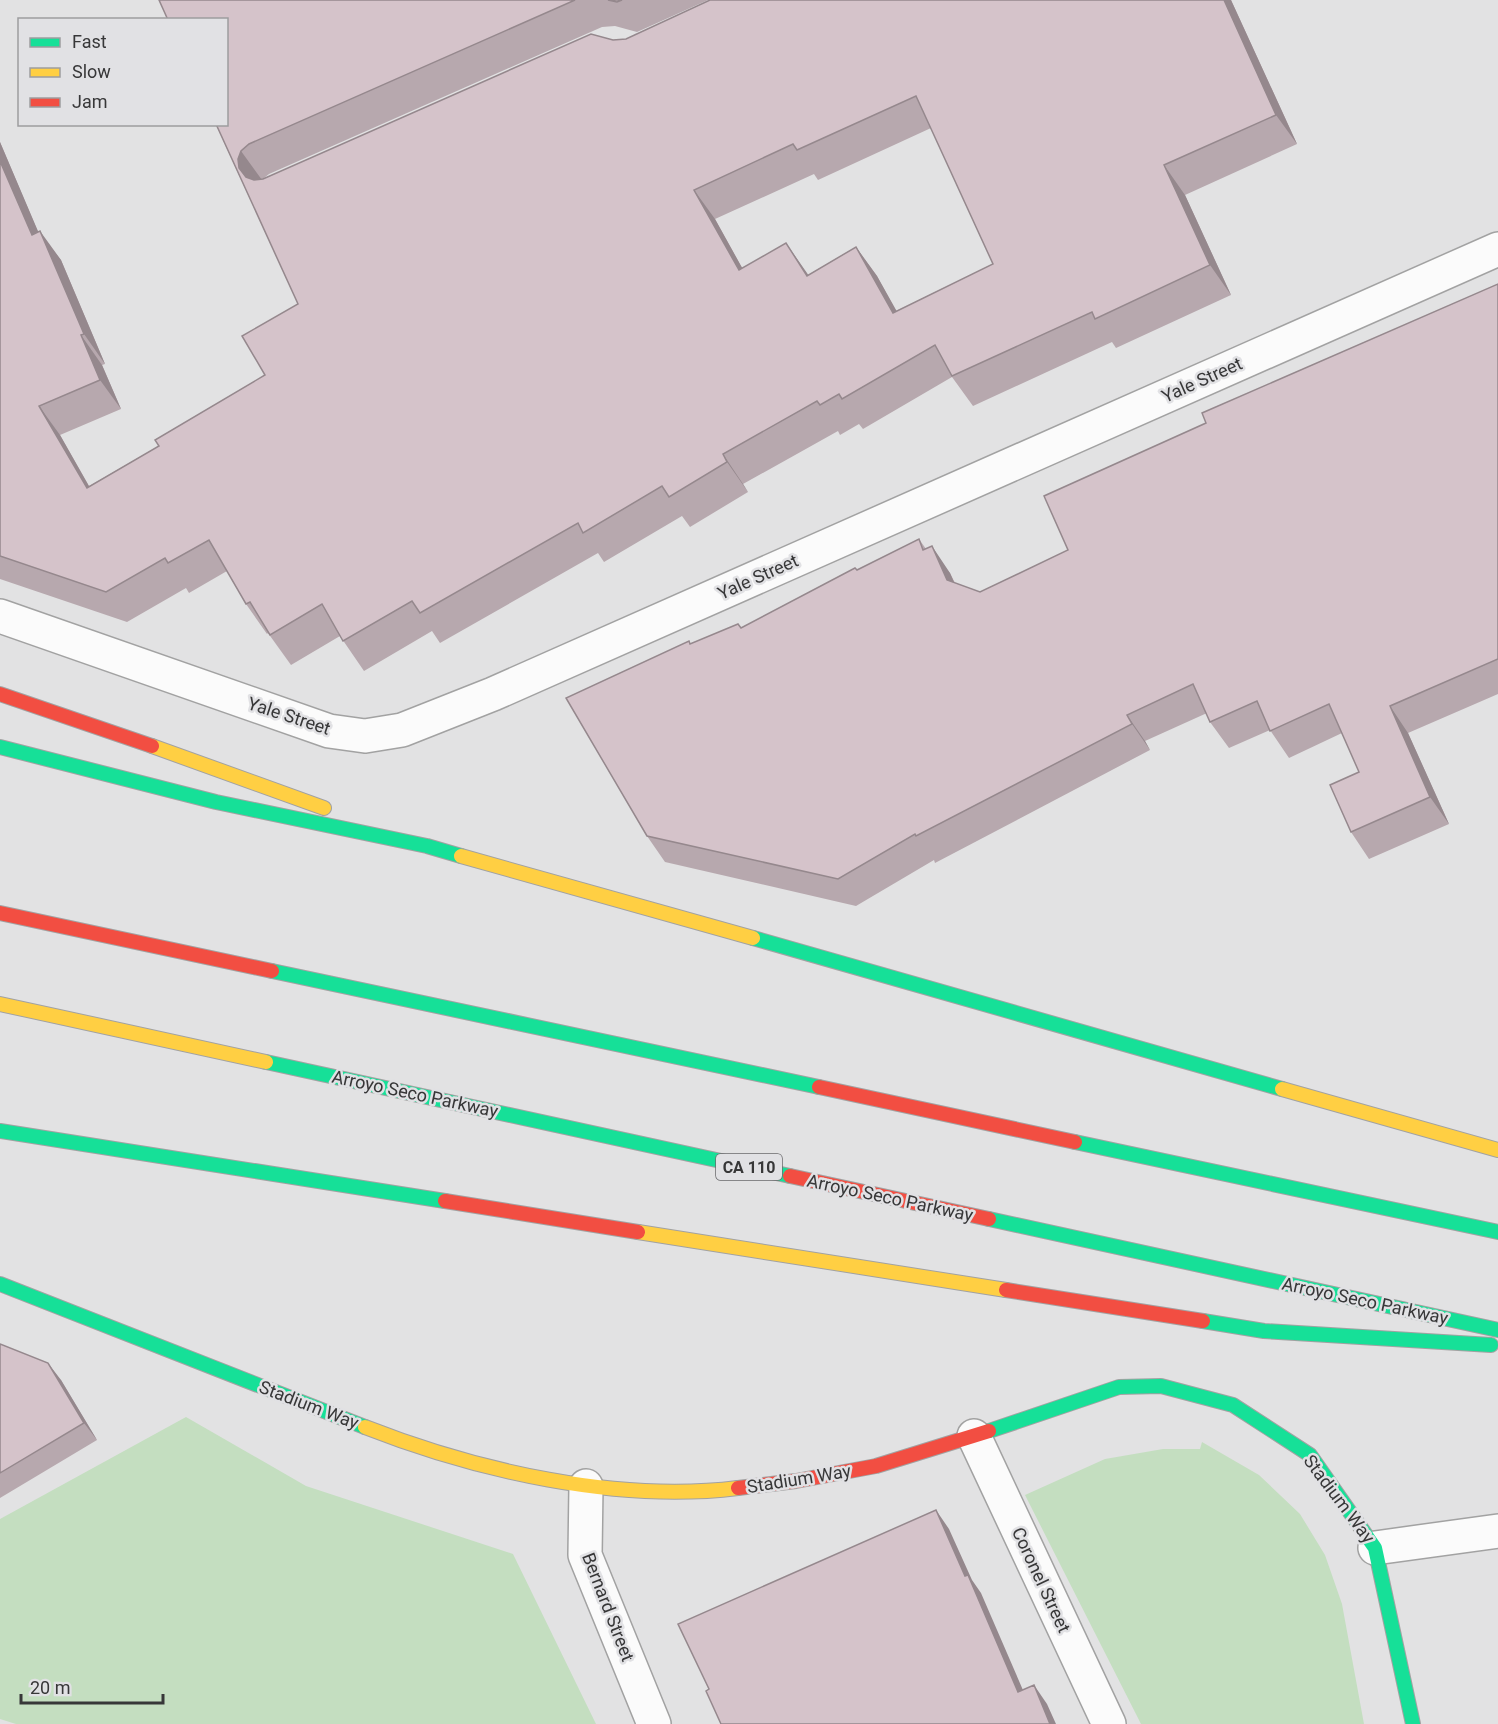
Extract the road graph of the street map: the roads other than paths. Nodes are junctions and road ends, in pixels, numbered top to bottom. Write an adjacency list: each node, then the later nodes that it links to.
1 (1498, 249): 2 (street, Yale Street)
2 (0, 616)
3 (0, 694): 5 (main road)
4 (0, 747): 5 (main road)
5 (427, 846): 9 (main road)
6 (0, 913): 10 (main road)
7 (0, 1004): 12 (main road, Arroyo Seco Parkway / CA 110)
8 (0, 1131): 13 (main road)
9 (1498, 1150)
10 (1498, 1232)
11 (0, 1284): 15 (main road, Stadium Way)
12 (1498, 1330)
13 (1498, 1345)
14 (974, 1436): 15 (main road, Stadium Way); 17 (main road, Stadium Way); 19 (street, Coronel Street)
15 (586, 1486): 18 (street, Bernard Street)
16 (1498, 1531): 17 (street)
17 (1375, 1548): 20 (main road, Stadium Way)
18 (654, 1724)
19 (1109, 1724)
20 (1413, 1724)

